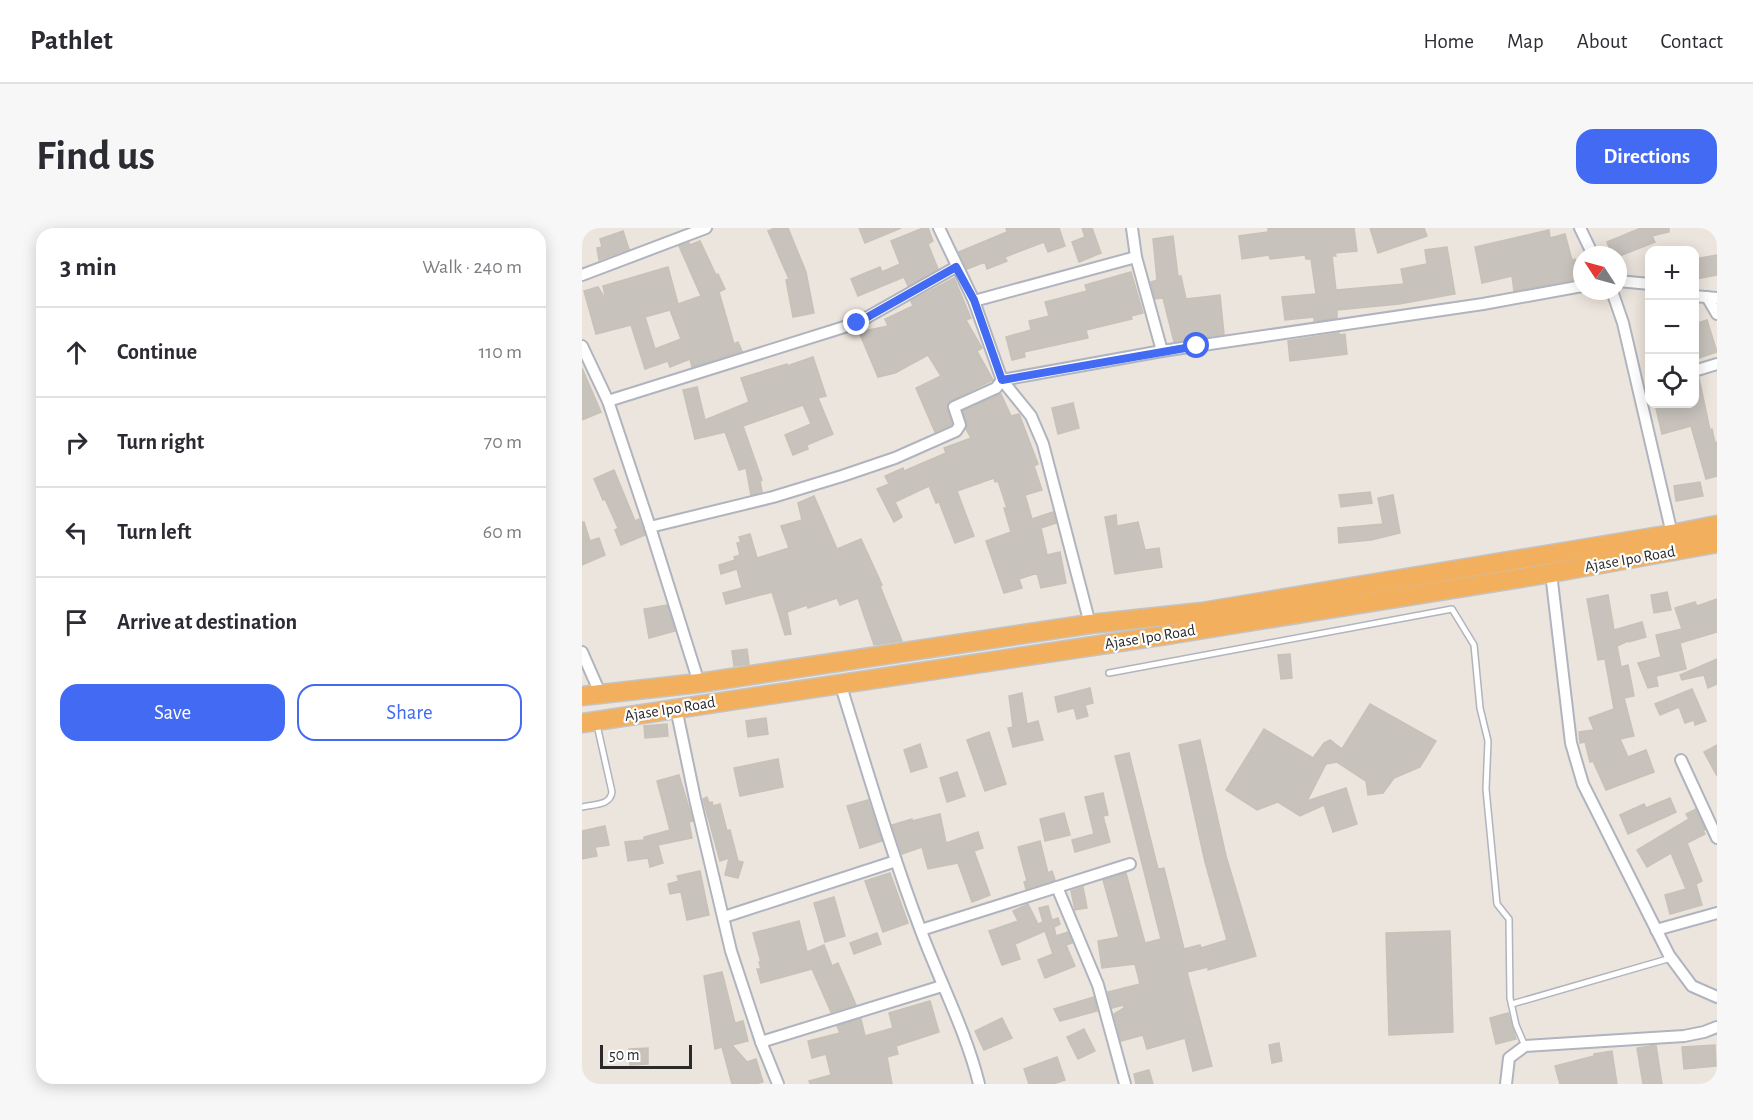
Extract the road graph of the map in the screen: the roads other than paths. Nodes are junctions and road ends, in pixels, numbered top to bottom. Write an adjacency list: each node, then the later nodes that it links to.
1 (706, 228): 8 (street)
2 (939, 228): 7 (street)
3 (1131, 228): 6 (street)
4 (1580, 228): 5 (street)
5 (1589, 246)
6 (1136, 257): 13 (street); 17 (street)
7 (956, 267): 13 (street); 23 (street)
8 (582, 274)
9 (1627, 282): 10 (street)
10 (1645, 284)
11 (1573, 288): 17 (street)
12 (1712, 298): 15 (street)
13 (974, 300): 20 (street)
14 (1615, 300): 22 (street)
15 (1717, 314)
16 (582, 346): 23 (street)
17 (1162, 351): 20 (street)
18 (1717, 364): 19 (street)
19 (1699, 369)
20 (1002, 380): 25 (street); 29 (street)
21 (1645, 384): 22 (street)
22 (1638, 386): 26 (street)
23 (608, 401): 25 (street)
24 (1717, 525): 26 (highway, Ajase Ipo Road)
25 (650, 527): 32 (street)
26 (1672, 534): 29 (highway, Ajase Ipo Road)
27 (1717, 543): 28 (highway, Ajase Ipo Road)
28 (1551, 573): 33 (highway, Ajase Ipo Road); 46 (street)
29 (1090, 624): 32 (highway, Ajase Ipo Road)
30 (582, 652): 34 (street)
31 (1109, 672): 50 (lane)
32 (699, 683): 34 (highway, Ajase Ipo Road)
33 (840, 683): 35 (highway, Ajase Ipo Road); 40 (street)
34 (591, 694)
35 (676, 708): 36 (highway, Ajase Ipo Road); 44 (street)
36 (589, 722): 38 (lane)
37 (1681, 760): 39 (street)
38 (582, 807)
39 (1717, 838)
40 (896, 861): 44 (street); 45 (street)
41 (1130, 864): 42 (street)
42 (1057, 887): 45 (street); 56 (street)
43 (1717, 913): 46 (street)
44 (724, 917): 52 (street)
45 (921, 930): 48 (street)
46 (1656, 930): 47 (street)
47 (1671, 958): 49 (street); 50 (lane)
48 (942, 986): 52 (street); 55 (street)
49 (1717, 997)
50 (1512, 1004): 53 (lane)
51 (1717, 1027): 53 (street)
52 (762, 1042): 54 (street)
53 (1525, 1046): 57 (street)
54 (778, 1084)
55 (979, 1084)
56 (1125, 1084)
57 (1506, 1084)

